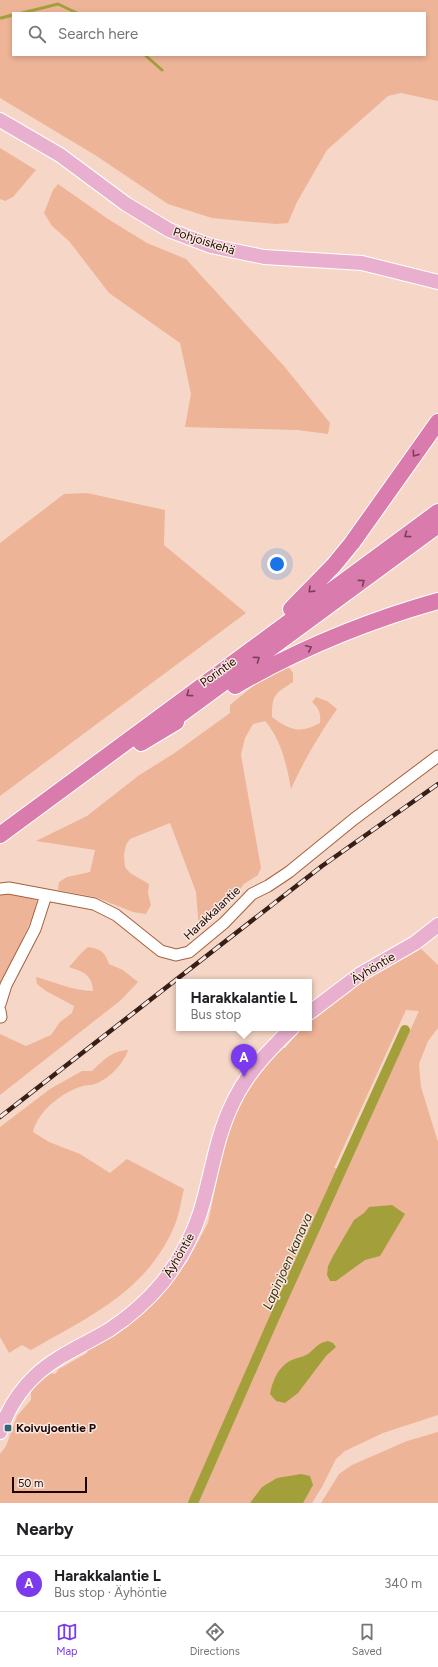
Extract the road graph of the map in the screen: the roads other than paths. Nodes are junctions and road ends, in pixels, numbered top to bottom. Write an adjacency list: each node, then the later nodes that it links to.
1 (0, 120): 2 (main road, Pohjoiskehä)
2 (438, 282)
3 (438, 422): 7 (highway, one-way to 7)
4 (438, 512): 7 (highway, Porintie, one-way to 7)
5 (438, 525): 8 (highway, Porintie, one-way to 5)
6 (438, 601): 8 (highway, one-way to 6)
7 (213, 677): 10 (highway, Porintie, one-way to 10)
8 (141, 743): 11 (highway, Porintie)
9 (438, 756): 13 (street, Harakkalantie)
10 (0, 835)
11 (0, 847)
12 (0, 889): 13 (street, Harakkalantie)
13 (46, 895): 15 (street)
14 (438, 925): 16 (main road, Äyhöntie)
15 (0, 1004)
16 (312, 1011)
17 (289, 1031): 18 (main road, Äyhöntie)
18 (0, 1432)

